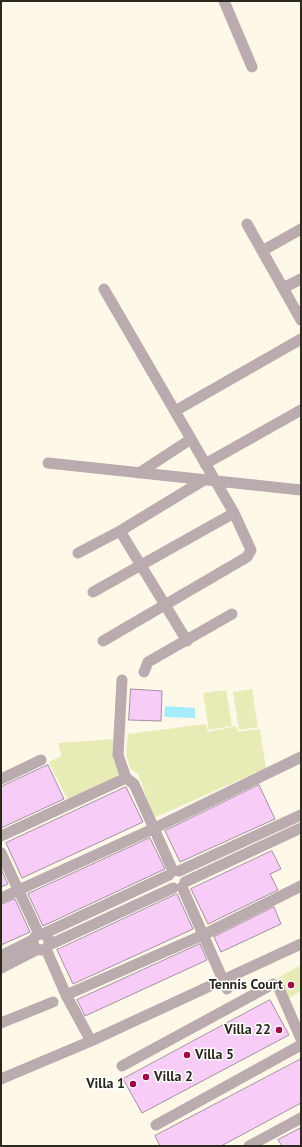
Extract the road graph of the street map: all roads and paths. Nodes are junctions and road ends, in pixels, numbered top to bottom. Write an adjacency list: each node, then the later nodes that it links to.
1 (224, 1): 2 (street)
2 (252, 67)
3 (247, 224): 5 (street)
4 (301, 229): 5 (street)
5 (262, 251): 7 (street)
6 (301, 279): 7 (street)
7 (283, 288): 9 (street)
8 (104, 289): 12 (street)
9 (301, 320)
10 (301, 339): 12 (street)
11 (301, 410): 15 (street)
12 (175, 411): 13 (street)
13 (191, 438): 15 (street); 16 (street)
14 (48, 463): 16 (street)
15 (205, 464): 18 (street)
16 (138, 473): 17 (street)
17 (204, 480): 18 (street); 21 (street)
18 (217, 482): 19 (street); 20 (street)
19 (301, 490)
20 (234, 513): 23 (street); 25 (street)
21 (120, 531): 22 (street); 23 (street)
22 (78, 553)
23 (141, 567): 24 (street); 25 (street)
24 (93, 592)
25 (164, 604): 27 (street); 28 (street)
26 (232, 614): 28 (street)
27 (103, 641)
28 (187, 641): 29 (street)
29 (144, 672)
30 (122, 680): 34 (street)
31 (301, 757): 37 (street)
32 (41, 760): 33 (street)
33 (1, 778)
34 (126, 778): 37 (street); 38 (street)
35 (301, 815): 39 (street)
36 (301, 828): 39 (street)
37 (153, 829): 41 (street); 44 (street)
38 (1, 836)
39 (270, 836): 41 (street); 42 (street)
40 (1, 854): 44 (street)
41 (173, 873): 42 (street); 42 (street); 47 (street)
42 (180, 886): 46 (street); 47 (street)
43 (301, 886): 46 (street)
44 (17, 891): 45 (street); 47 (street)
45 (1, 898)
46 (203, 935): 51 (street); 52 (street)
47 (41, 942): 49 (street); 50 (street); 52 (street)
48 (301, 944): 51 (street)
49 (1, 956)
50 (1, 968)
51 (225, 984): 56 (street)
52 (66, 995): 56 (street)
53 (53, 1002): 54 (street)
54 (1, 1023)
55 (301, 1039): 58 (street)
56 (90, 1041): 59 (street)
57 (301, 1045): 61 (street)
58 (122, 1066)
59 (1, 1078)
60 (301, 1118): 62 (street)
61 (156, 1125)
62 (249, 1146)

